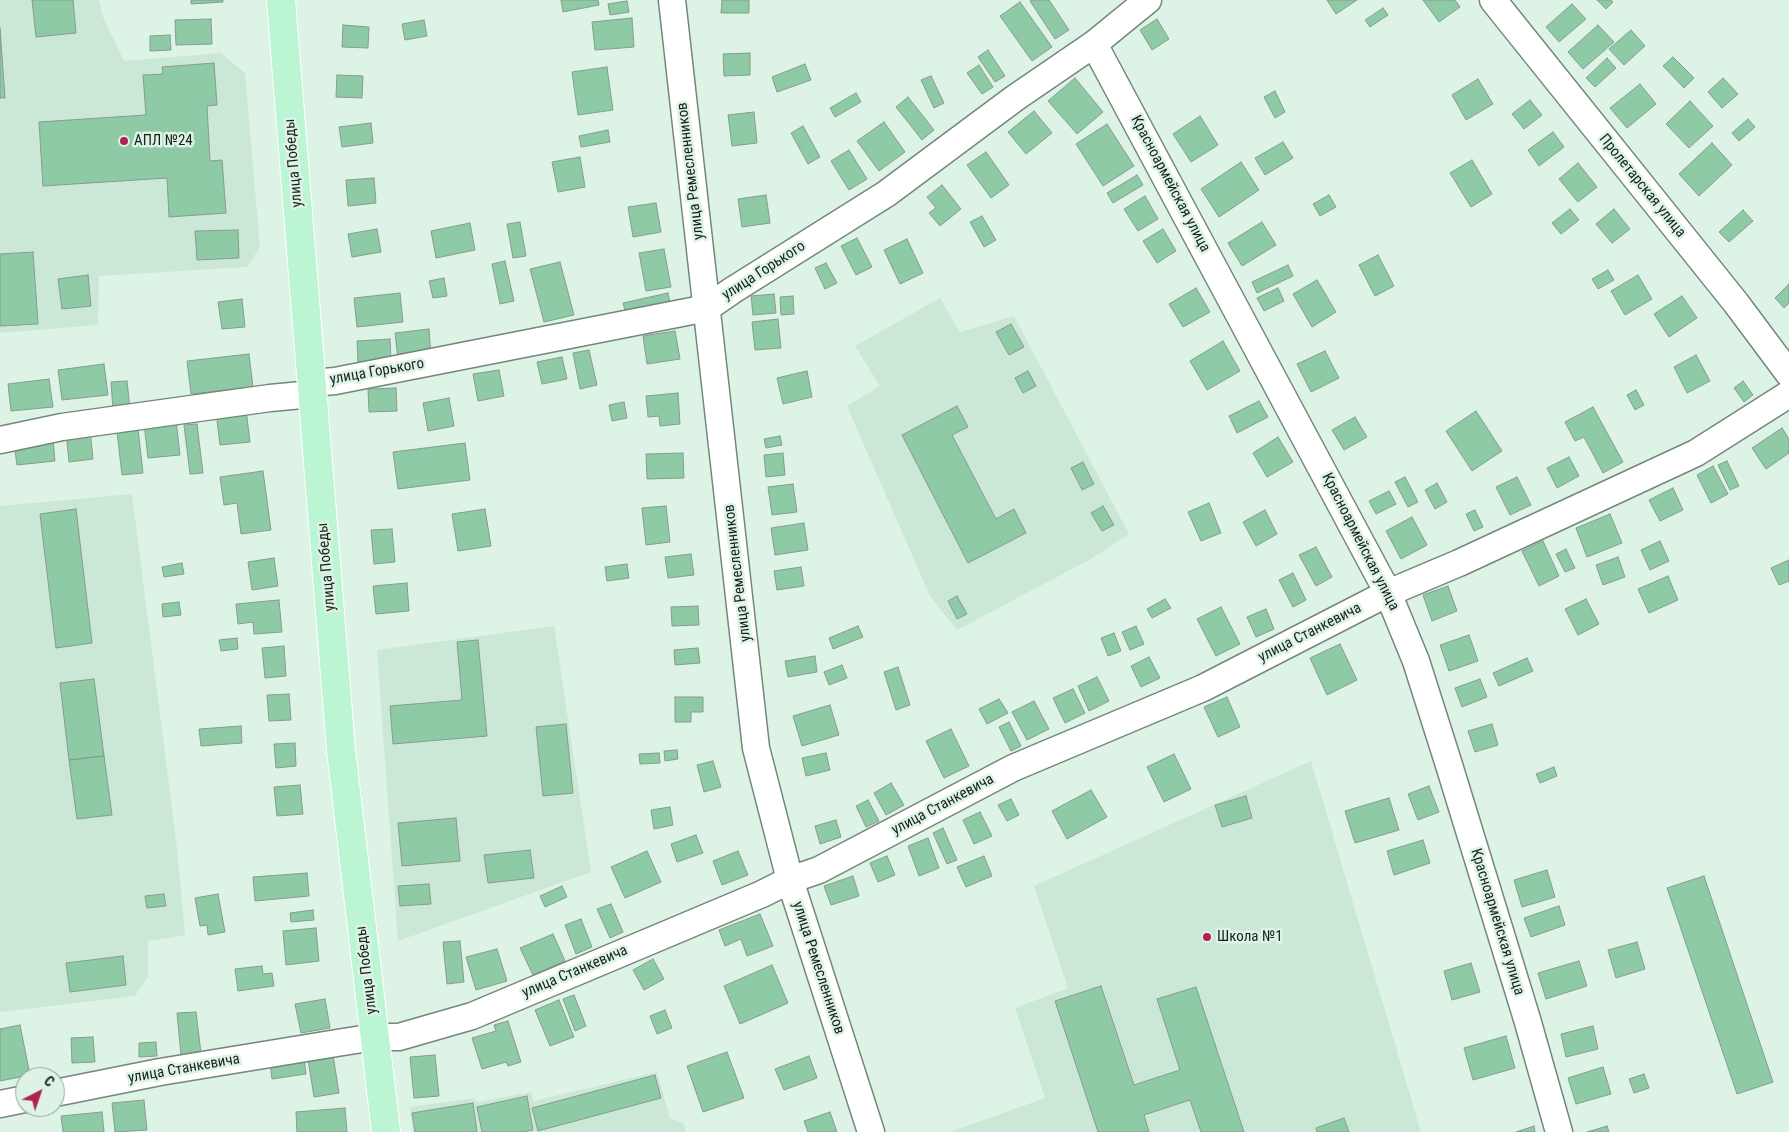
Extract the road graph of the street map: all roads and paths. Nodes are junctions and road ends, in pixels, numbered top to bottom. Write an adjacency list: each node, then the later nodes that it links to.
1 (281, 0): 8 (main road, улица Победы)
2 (672, 0): 6 (street, улица Ремесленников)
3 (1148, 0): 5 (street, улица Горького)
4 (1493, 0): 7 (street, Пролетарская улица)
5 (1094, 44): 6 (street, улица Горького); 11 (street, Красноармейская улица)
6 (708, 308): 8 (street, улица Горького); 12 (street, улица Ремесленников)
7 (1789, 374)
8 (313, 388): 10 (street, улица Горького); 13 (main road, улица Победы)
9 (1789, 394): 11 (street, улица Станкевича)
10 (0, 440)
11 (1388, 593): 12 (street, улица Станкевича); 19 (street, Красноармейская улица)
12 (790, 880): 13 (street, улица Станкевича); 18 (street, улица Ремесленников)
13 (375, 1037): 14 (street, улица Станкевича); 17 (main road, улица Победы)
14 (65, 1091)
15 (15, 1101): 16 (street)
16 (0, 1104)
17 (386, 1132)
18 (871, 1132)
19 (1559, 1132)

